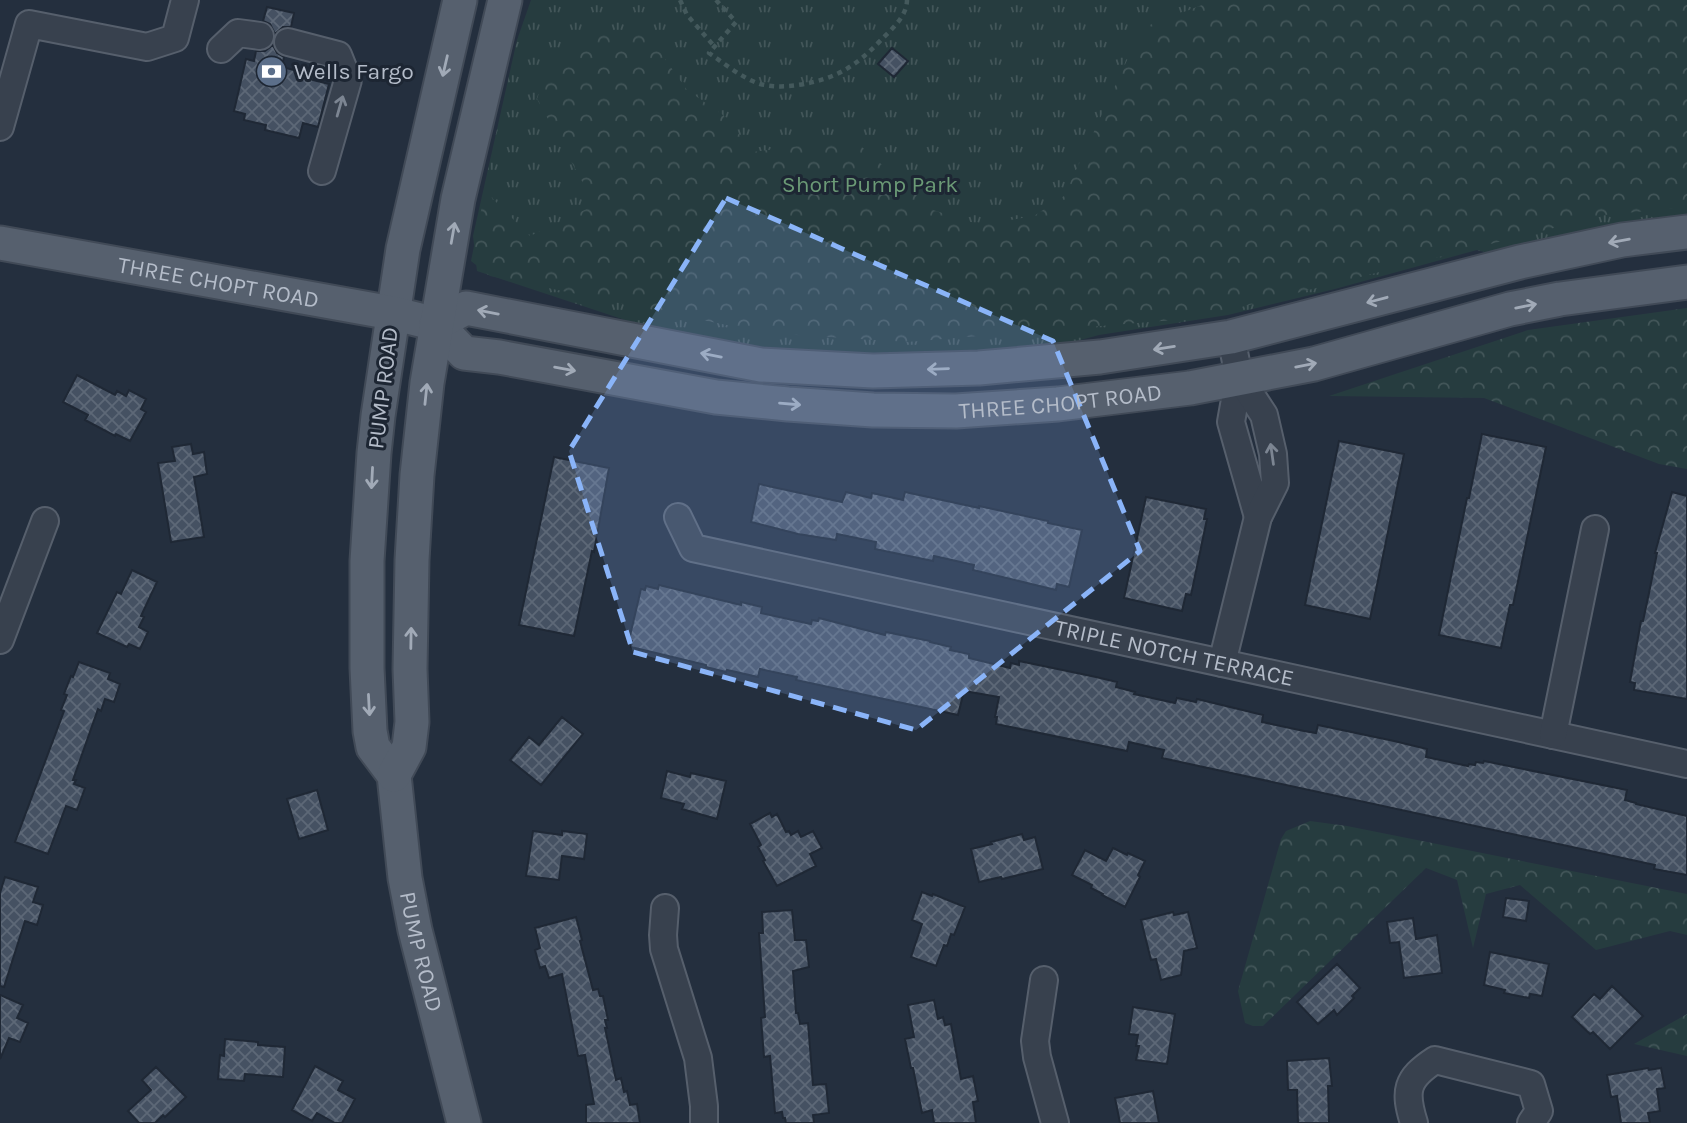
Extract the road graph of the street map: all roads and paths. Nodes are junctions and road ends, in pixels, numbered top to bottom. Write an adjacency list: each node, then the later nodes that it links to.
1 (185, 0): 7 (street)
2 (460, 0): 17 (main road, PUMP ROAD, one-way to 17)
3 (505, 0): 18 (main road, PUMP ROAD, one-way to 3)
4 (680, 0): 10 (path)
5 (716, 0): 10 (path)
6 (907, 0): 10 (path)
7 (31, 12): 12 (street)
8 (260, 36): 11 (street)
9 (288, 42): 13 (street, one-way to 9)
10 (715, 47)
11 (221, 49)
12 (0, 127)
13 (322, 172)
14 (1687, 232): 19 (main road, THREE CHOPT ROAD, one-way to 19)
15 (0, 243): 17 (main road, THREE CHOPT ROAD)
16 (1687, 282): 20 (main road, THREE CHOPT ROAD, one-way to 16)
17 (392, 313): 18 (main road, THREE CHOPT ROAD); 28 (main road, PUMP ROAD, one-way to 28)
18 (436, 324): 19 (main road, THREE CHOPT ROAD, one-way to 18); 20 (main road, THREE CHOPT ROAD, one-way to 20); 28 (main road, PUMP ROAD, one-way to 18)
19 (1231, 337): 20 (street)
20 (1239, 377): 25 (street)
21 (678, 517): 25 (street, TRIPLE NOTCH TERRACE)
22 (46, 521): 24 (street)
23 (1595, 529): 26 (street)
24 (0, 639)
25 (1222, 663): 26 (street, TRIPLE NOTCH TERRACE)
26 (1553, 735): 27 (street, TRIPLE NOTCH TERRACE)
27 (1687, 764)
28 (394, 775): 31 (main road, PUMP ROAD)
29 (665, 908): 32 (street)
30 (1044, 981): 33 (street)
31 (464, 1123)
32 (704, 1123)
33 (1055, 1123)
34 (1414, 1123): 35 (street)
35 (1531, 1123)

